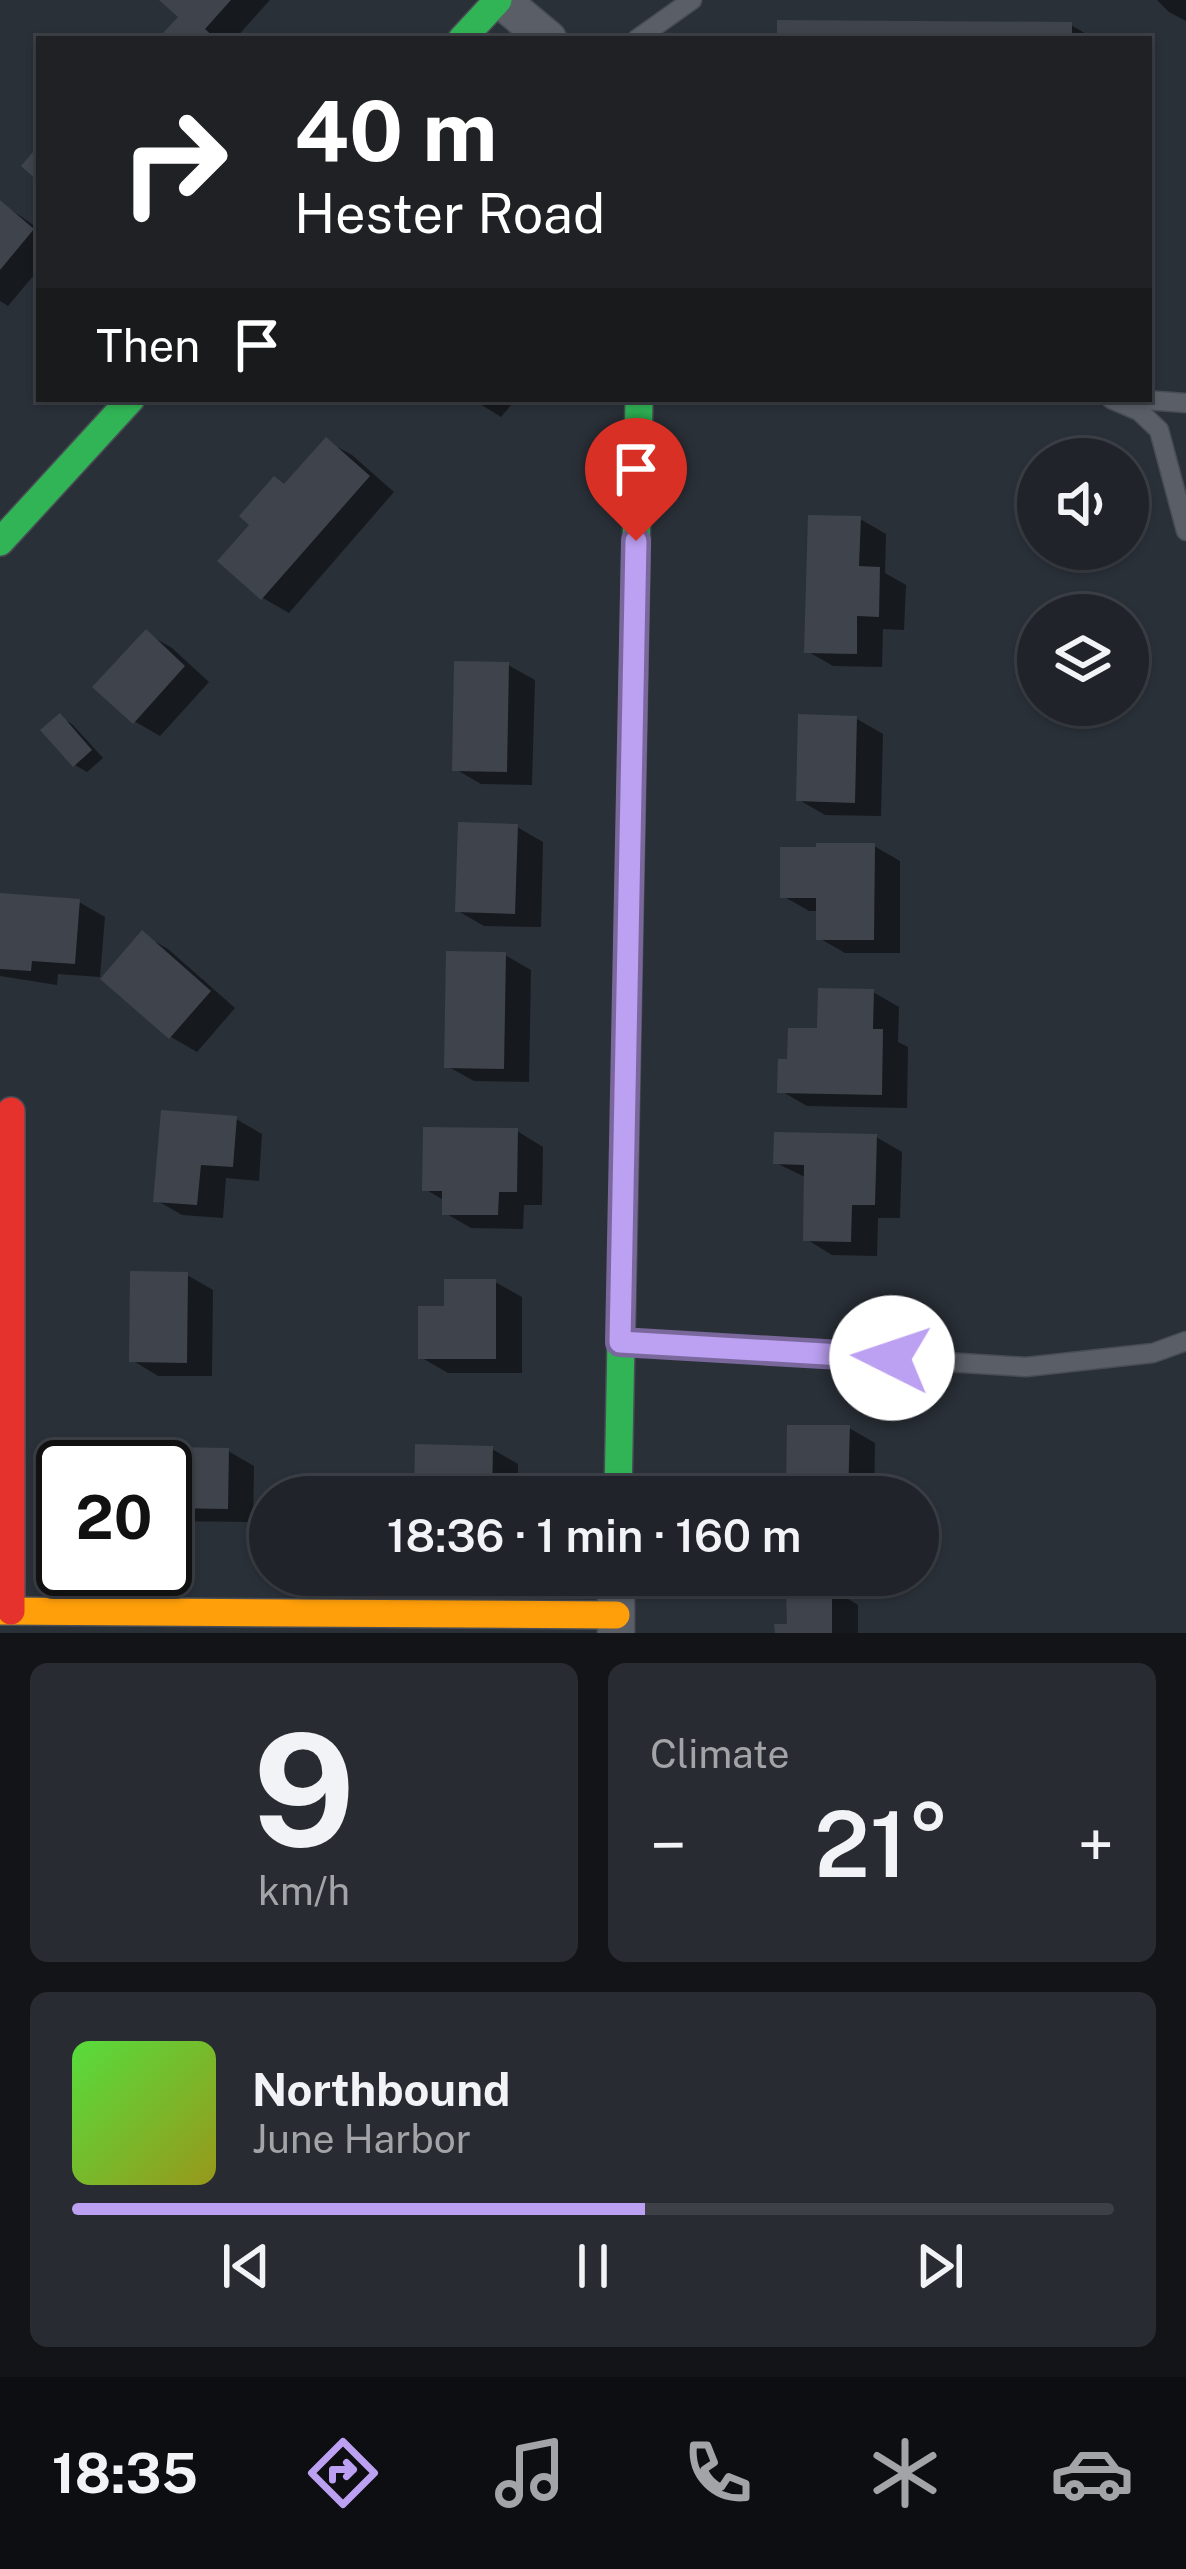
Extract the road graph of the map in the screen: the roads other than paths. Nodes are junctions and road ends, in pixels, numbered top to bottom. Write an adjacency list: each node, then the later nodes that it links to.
1 (500, 0): 3 (main road); 4 (street)
2 (692, 0): 5 (lane)
3 (465, 36)
4 (544, 36)
5 (641, 36)
6 (1152, 400): 10 (lane)
7 (128, 402): 12 (main road)
8 (639, 402): 15 (main road)
9 (1118, 402): 11 (lane)
10 (1186, 403)
11 (1186, 531)
12 (0, 542)
13 (11, 1111): 17 (main road)
14 (1186, 1341): 15 (lane)
15 (620, 1342): 16 (main road)
16 (617, 1476)
17 (6, 1611): 18 (main road)
18 (616, 1624)

